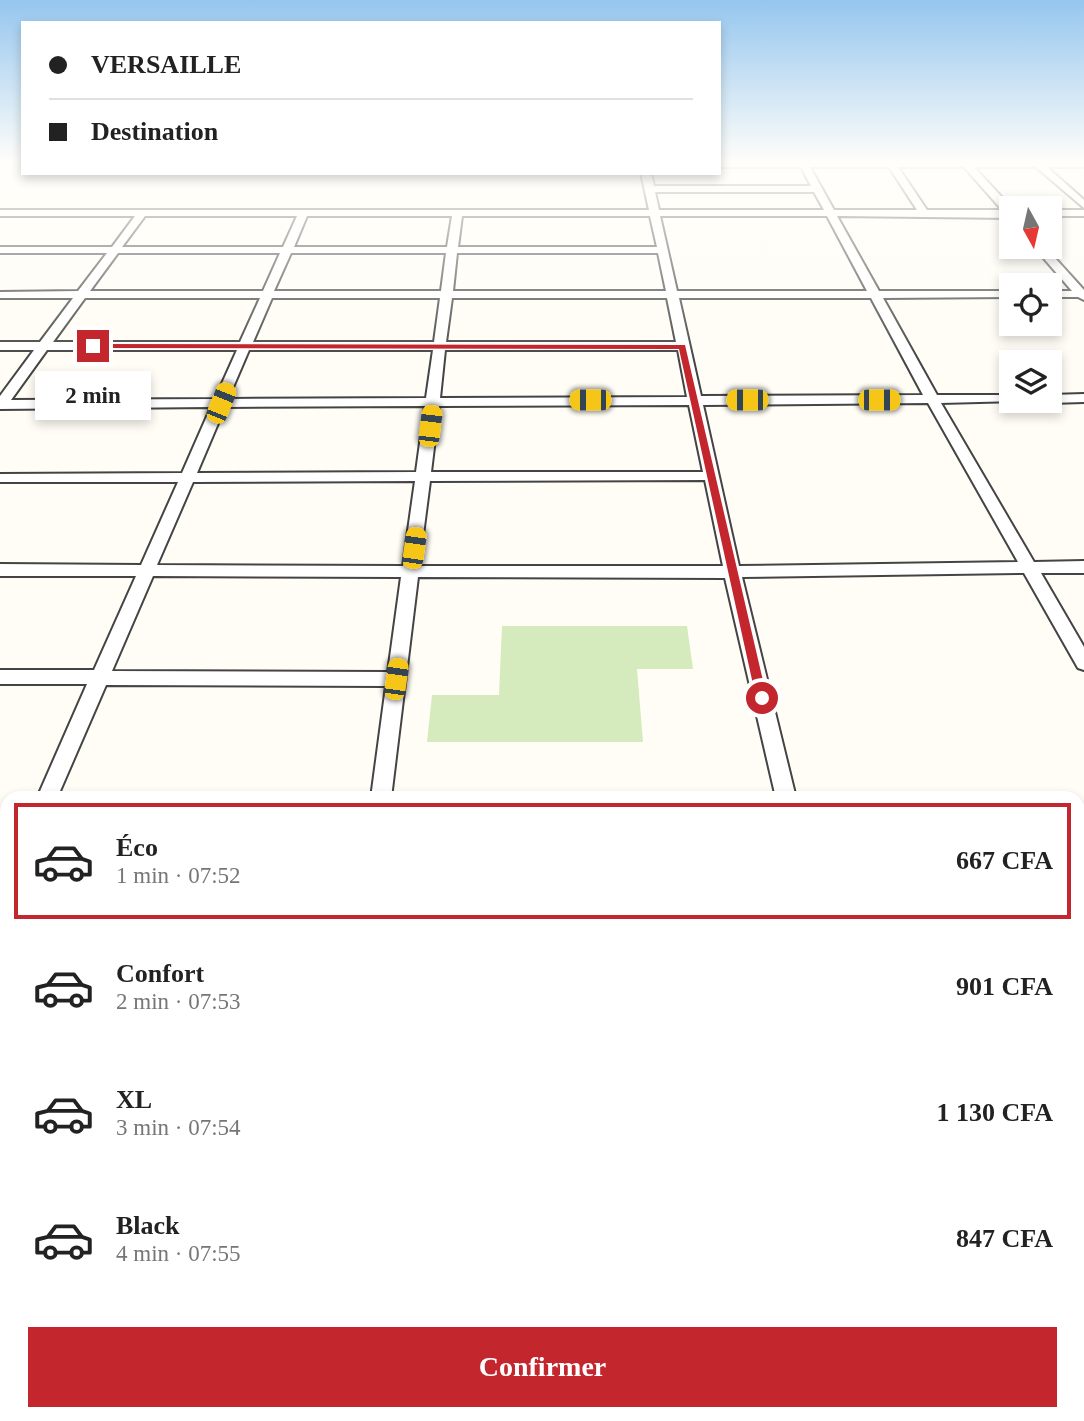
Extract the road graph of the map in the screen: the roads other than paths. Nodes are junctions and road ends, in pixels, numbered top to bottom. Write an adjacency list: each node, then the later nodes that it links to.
1 (130, 228): 7 (street)
2 (296, 228): 8 (street)
3 (455, 228): 9 (street)
4 (657, 228): 10 (street)
5 (838, 228): 17 (street)
6 (0, 250): 7 (street)
7 (114, 250): 8 (street); 14 (street)
8 (287, 250): 9 (street); 20 (street)
9 (453, 250): 10 (street); 15 (street)
10 (662, 250): 16 (street)
11 (1050, 259): 19 (street)
12 (1062, 294): 19 (street)
13 (0, 295): 14 (street)
14 (79, 295): 20 (street); 22 (street)
15 (447, 295): 16 (street); 20 (street); 24 (street)
16 (671, 295): 17 (street); 25 (street)
17 (875, 295): 18 (street); 31 (street)
18 (999, 295)
19 (1083, 295)
20 (265, 296): 23 (street)
21 (0, 346): 22 (street)
22 (43, 346): 23 (street); 33 (street)
23 (244, 346): 24 (street); 32 (street)
24 (438, 346): 25 (street); 29 (street)
25 (683, 346): 30 (street)
26 (1084, 398): 28 (street)
27 (999, 399): 31 (street)
28 (1062, 399)
29 (433, 400): 30 (street); 32 (street); 35 (street)
30 (694, 400): 31 (street); 34 (street)
31 (932, 400): 39 (street)
32 (221, 403): 33 (street); 37 (street)
33 (0, 405)
34 (711, 476): 35 (street); 43 (street)
35 (424, 477): 37 (street); 42 (street)
36 (0, 478): 37 (street)
37 (189, 478): 41 (street)
38 (1084, 566): 39 (street)
39 (1027, 567): 43 (street); 44 (street)
40 (0, 570): 41 (street)
41 (149, 570): 42 (street); 45 (street)
42 (411, 571): 43 (street); 47 (street)
43 (732, 572): 50 (street)
44 (1084, 663)
45 (100, 676): 46 (street); 47 (street); 48 (street)
46 (0, 677)
47 (396, 679): 49 (street)
48 (50, 791)
49 (382, 791)
50 (784, 791)

